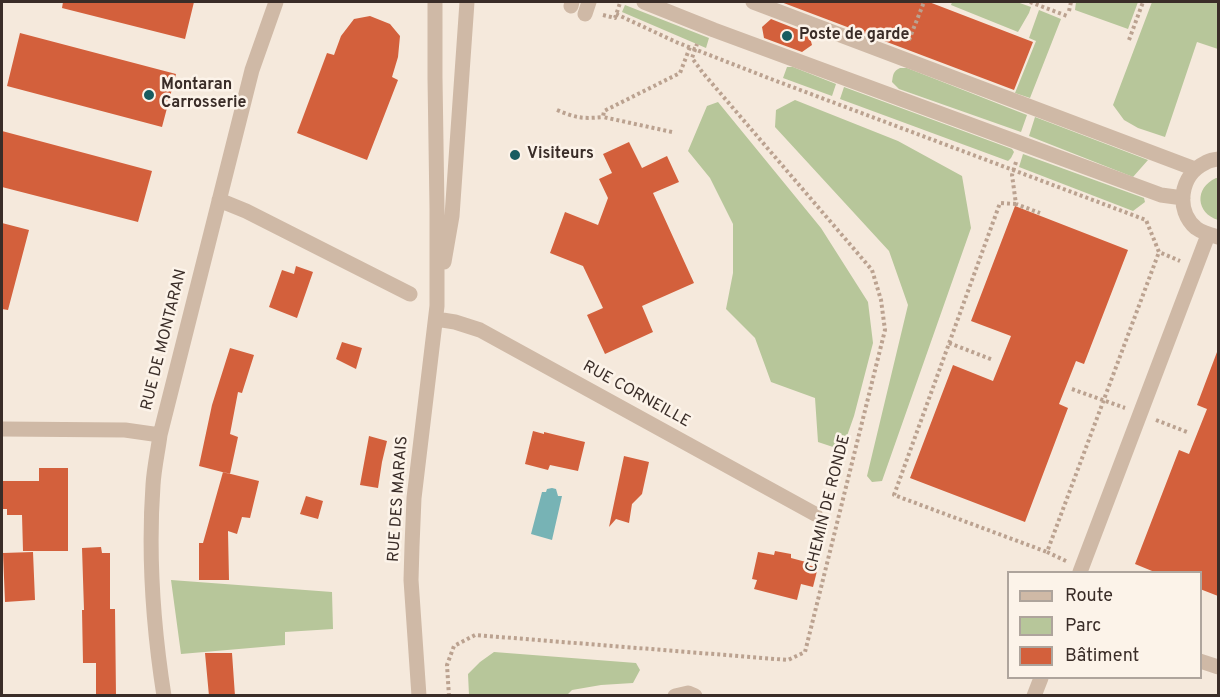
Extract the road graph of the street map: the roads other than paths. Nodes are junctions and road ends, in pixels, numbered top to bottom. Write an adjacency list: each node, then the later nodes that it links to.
1 (276, 2): 9 (street, RUE DE MONTARAN)
2 (435, 2): 12 (street, RUE DES MARAIS)
3 (467, 2): 12 (street, RUE DES MARAIS)
4 (644, 2): 8 (street)
5 (753, 2): 7 (street)
6 (1218, 159): 7 (street)
7 (1195, 169): 8 (street)
8 (1183, 198): 10 (street)
9 (219, 200): 11 (street); 14 (street, RUE DE MONTARAN)
10 (1213, 236): 16 (street)
11 (410, 294)
12 (436, 312): 15 (street, RUE CORNEILLE); 21 (street, RUE DES MARAIS)
13 (2, 429): 14 (street)
14 (160, 435): 20 (street, RUE DE MONTARAN)
15 (815, 514)
16 (1075, 568)
17 (1202, 662): 18 (street)
18 (1218, 668)
19 (1041, 679): 24 (street)
20 (164, 696)
21 (419, 696)
22 (675, 696): 23 (street)
23 (695, 696)
24 (1034, 696)

